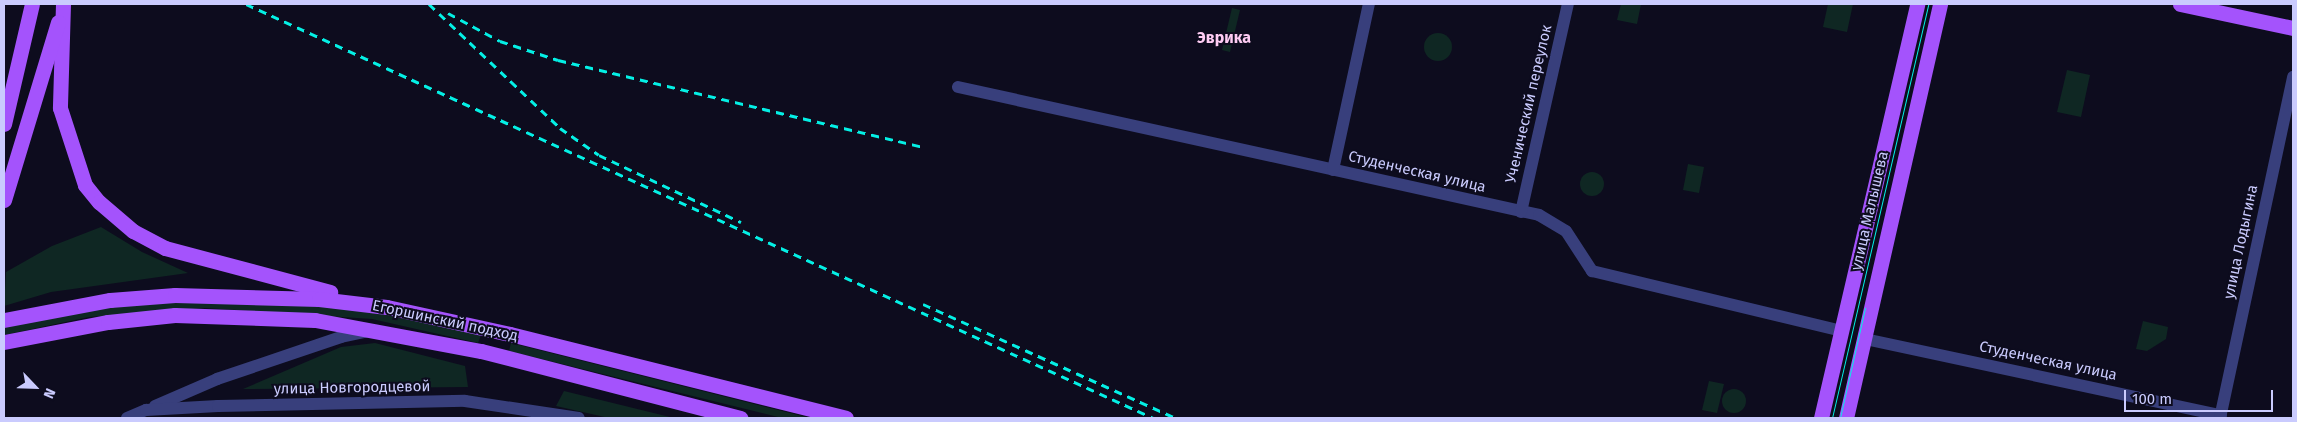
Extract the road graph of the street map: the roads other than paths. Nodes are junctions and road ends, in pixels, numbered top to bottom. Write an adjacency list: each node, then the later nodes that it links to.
1 (32, 4): 11 (main road)
2 (63, 4): 14 (main road); 16 (main road)
3 (1369, 4): 13 (street)
4 (1568, 4): 15 (street, Ученический переулок)
5 (1917, 4): 19 (main road, улица Малышева)
6 (1940, 4): 20 (main road, улица Малышева)
7 (2180, 4): 8 (main road)
8 (2293, 28)
9 (2293, 77): 25 (street, улица Лодыгина)
10 (958, 87): 13 (street, Студенческая улица)
11 (7, 105): 12 (main road)
12 (4, 124)
13 (1333, 170): 15 (street, Студенческая улица)
14 (4, 200)
15 (1521, 212): 19 (street, Студенческая улица)
16 (387, 308): 17 (main road, Егоршинский подход); 29 (main road, Егоршинский подход)
17 (4, 320)
18 (380, 330): 21 (main road, Егоршинский подход); 22 (street); 28 (main road, Егоршинский подход)
19 (1842, 331): 30 (main road, улица Малышева)
20 (1864, 339): 25 (street, Студенческая улица); 31 (main road, улица Малышева)
21 (4, 342)
22 (217, 379): 23 (street); 24 (street)
23 (218, 406): 24 (street, улица Новгородцевой); 27 (street, улица Новгородцевой)
24 (146, 410): 26 (street, улица Новгородцевой)
25 (2221, 417)
26 (127, 418)
27 (579, 418)
28 (741, 418)
29 (846, 418)
30 (1821, 418)
31 (1846, 418)

